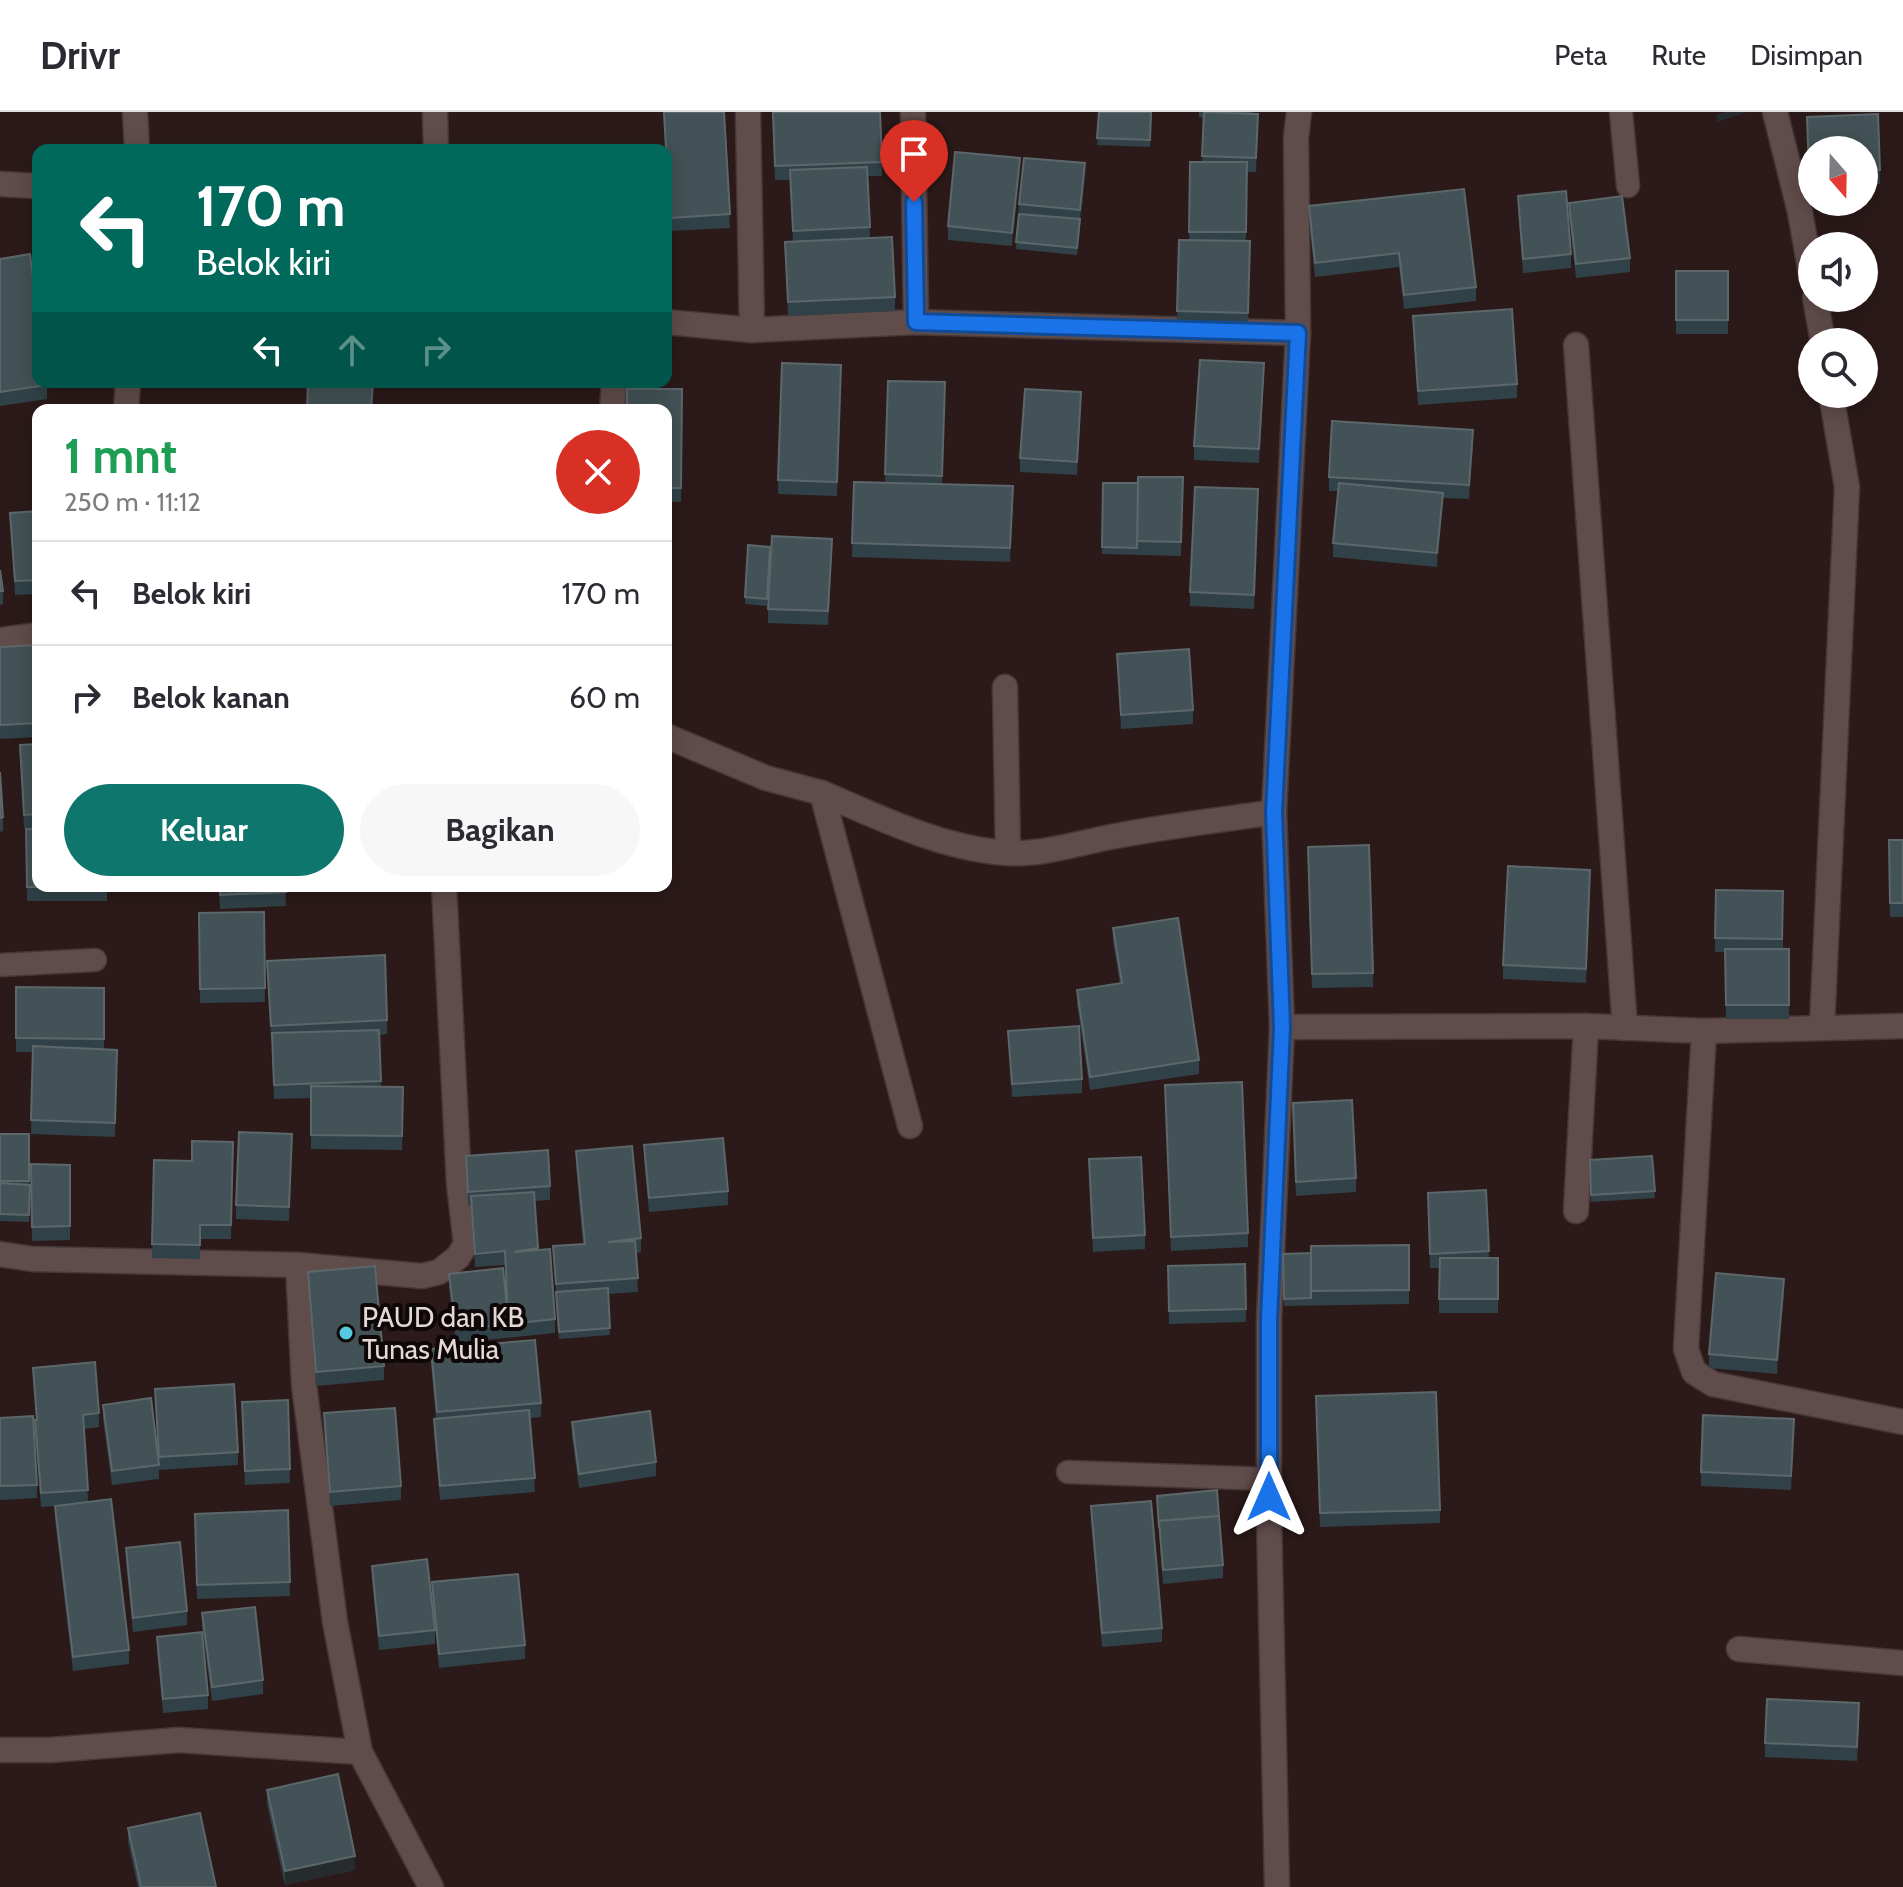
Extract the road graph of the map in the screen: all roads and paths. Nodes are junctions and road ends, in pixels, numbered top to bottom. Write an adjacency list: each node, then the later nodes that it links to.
1 (135, 112): 8 (street)
2 (435, 112): 9 (street)
3 (748, 112): 16 (street)
4 (913, 112): 14 (street)
5 (1299, 112): 17 (street)
6 (1621, 112): 12 (lane)
7 (1775, 112): 13 (street)
8 (137, 144)
9 (436, 144)
10 (0, 184): 11 (street)
11 (32, 186)
12 (1628, 186)
13 (1804, 232)
14 (916, 322): 16 (street); 17 (street)
15 (672, 323): 16 (street)
16 (752, 330)
17 (1298, 333): 25 (street)
18 (1576, 345): 34 (street)
19 (1833, 408): 33 (street)
20 (32, 636): 21 (street)
21 (0, 640)
22 (1005, 687): 26 (street)
23 (672, 739): 24 (street)
24 (822, 793): 26 (street); 36 (street)
25 (1274, 812): 26 (street); 32 (street)
26 (1008, 853)
27 (444, 892): 39 (street)
28 (95, 960): 29 (lane)
29 (0, 965)
30 (1586, 1026): 32 (street); 34 (street); 37 (street)
31 (1903, 1026): 33 (street)
32 (1282, 1027): 42 (street)
33 (1822, 1027): 35 (street)
34 (1625, 1028): 35 (street)
35 (1704, 1031): 40 (street)
36 (910, 1126)
37 (1576, 1211)
38 (0, 1254): 39 (street)
39 (298, 1265): 46 (street)
40 (1903, 1422)
41 (1068, 1472): 42 (lane)
42 (1269, 1479): 48 (street)
43 (1739, 1649): 44 (street)
44 (1903, 1663)
45 (0, 1750): 46 (street)
46 (360, 1752): 47 (street)
47 (431, 1887)
48 (1277, 1887)

